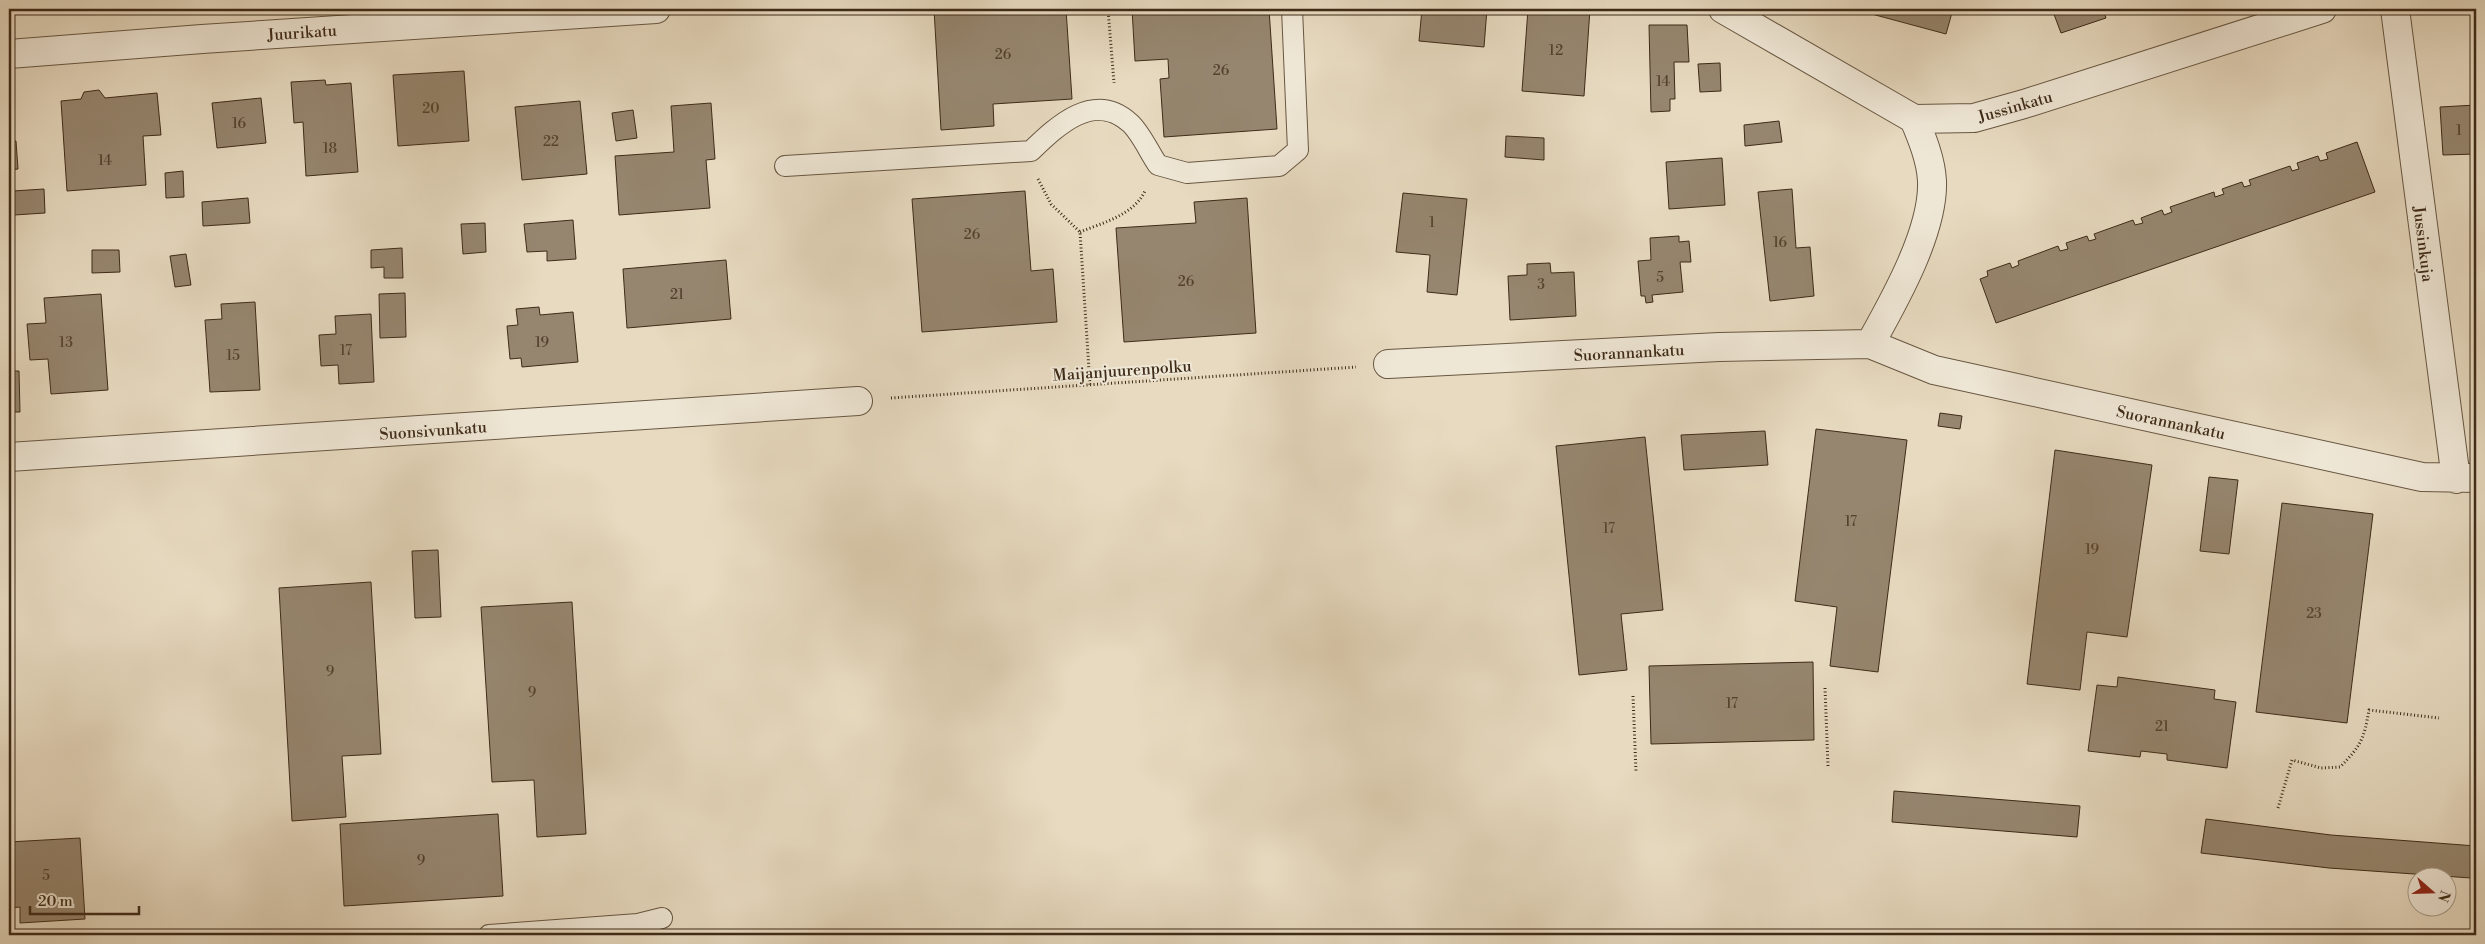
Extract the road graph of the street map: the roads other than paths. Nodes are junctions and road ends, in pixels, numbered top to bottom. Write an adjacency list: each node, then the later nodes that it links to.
1 (656, 9): 6 (street, Juurikatu)
2 (1292, 9): 8 (lane)
3 (1724, 9): 7 (street)
4 (2322, 9): 7 (street, Jussinkatu)
5 (2395, 9): 13 (street, Jussinkuja)
6 (9, 54)
7 (1914, 119): 9 (street)
8 (785, 166)
9 (1870, 344): 10 (street, Suorannankatu); 13 (street, Suorannankatu)
10 (1388, 364)
11 (858, 400): 12 (street, Suonsivunkatu)
12 (9, 457)
13 (2466, 479)
14 (662, 918): 15 (lane)
15 (489, 935)

